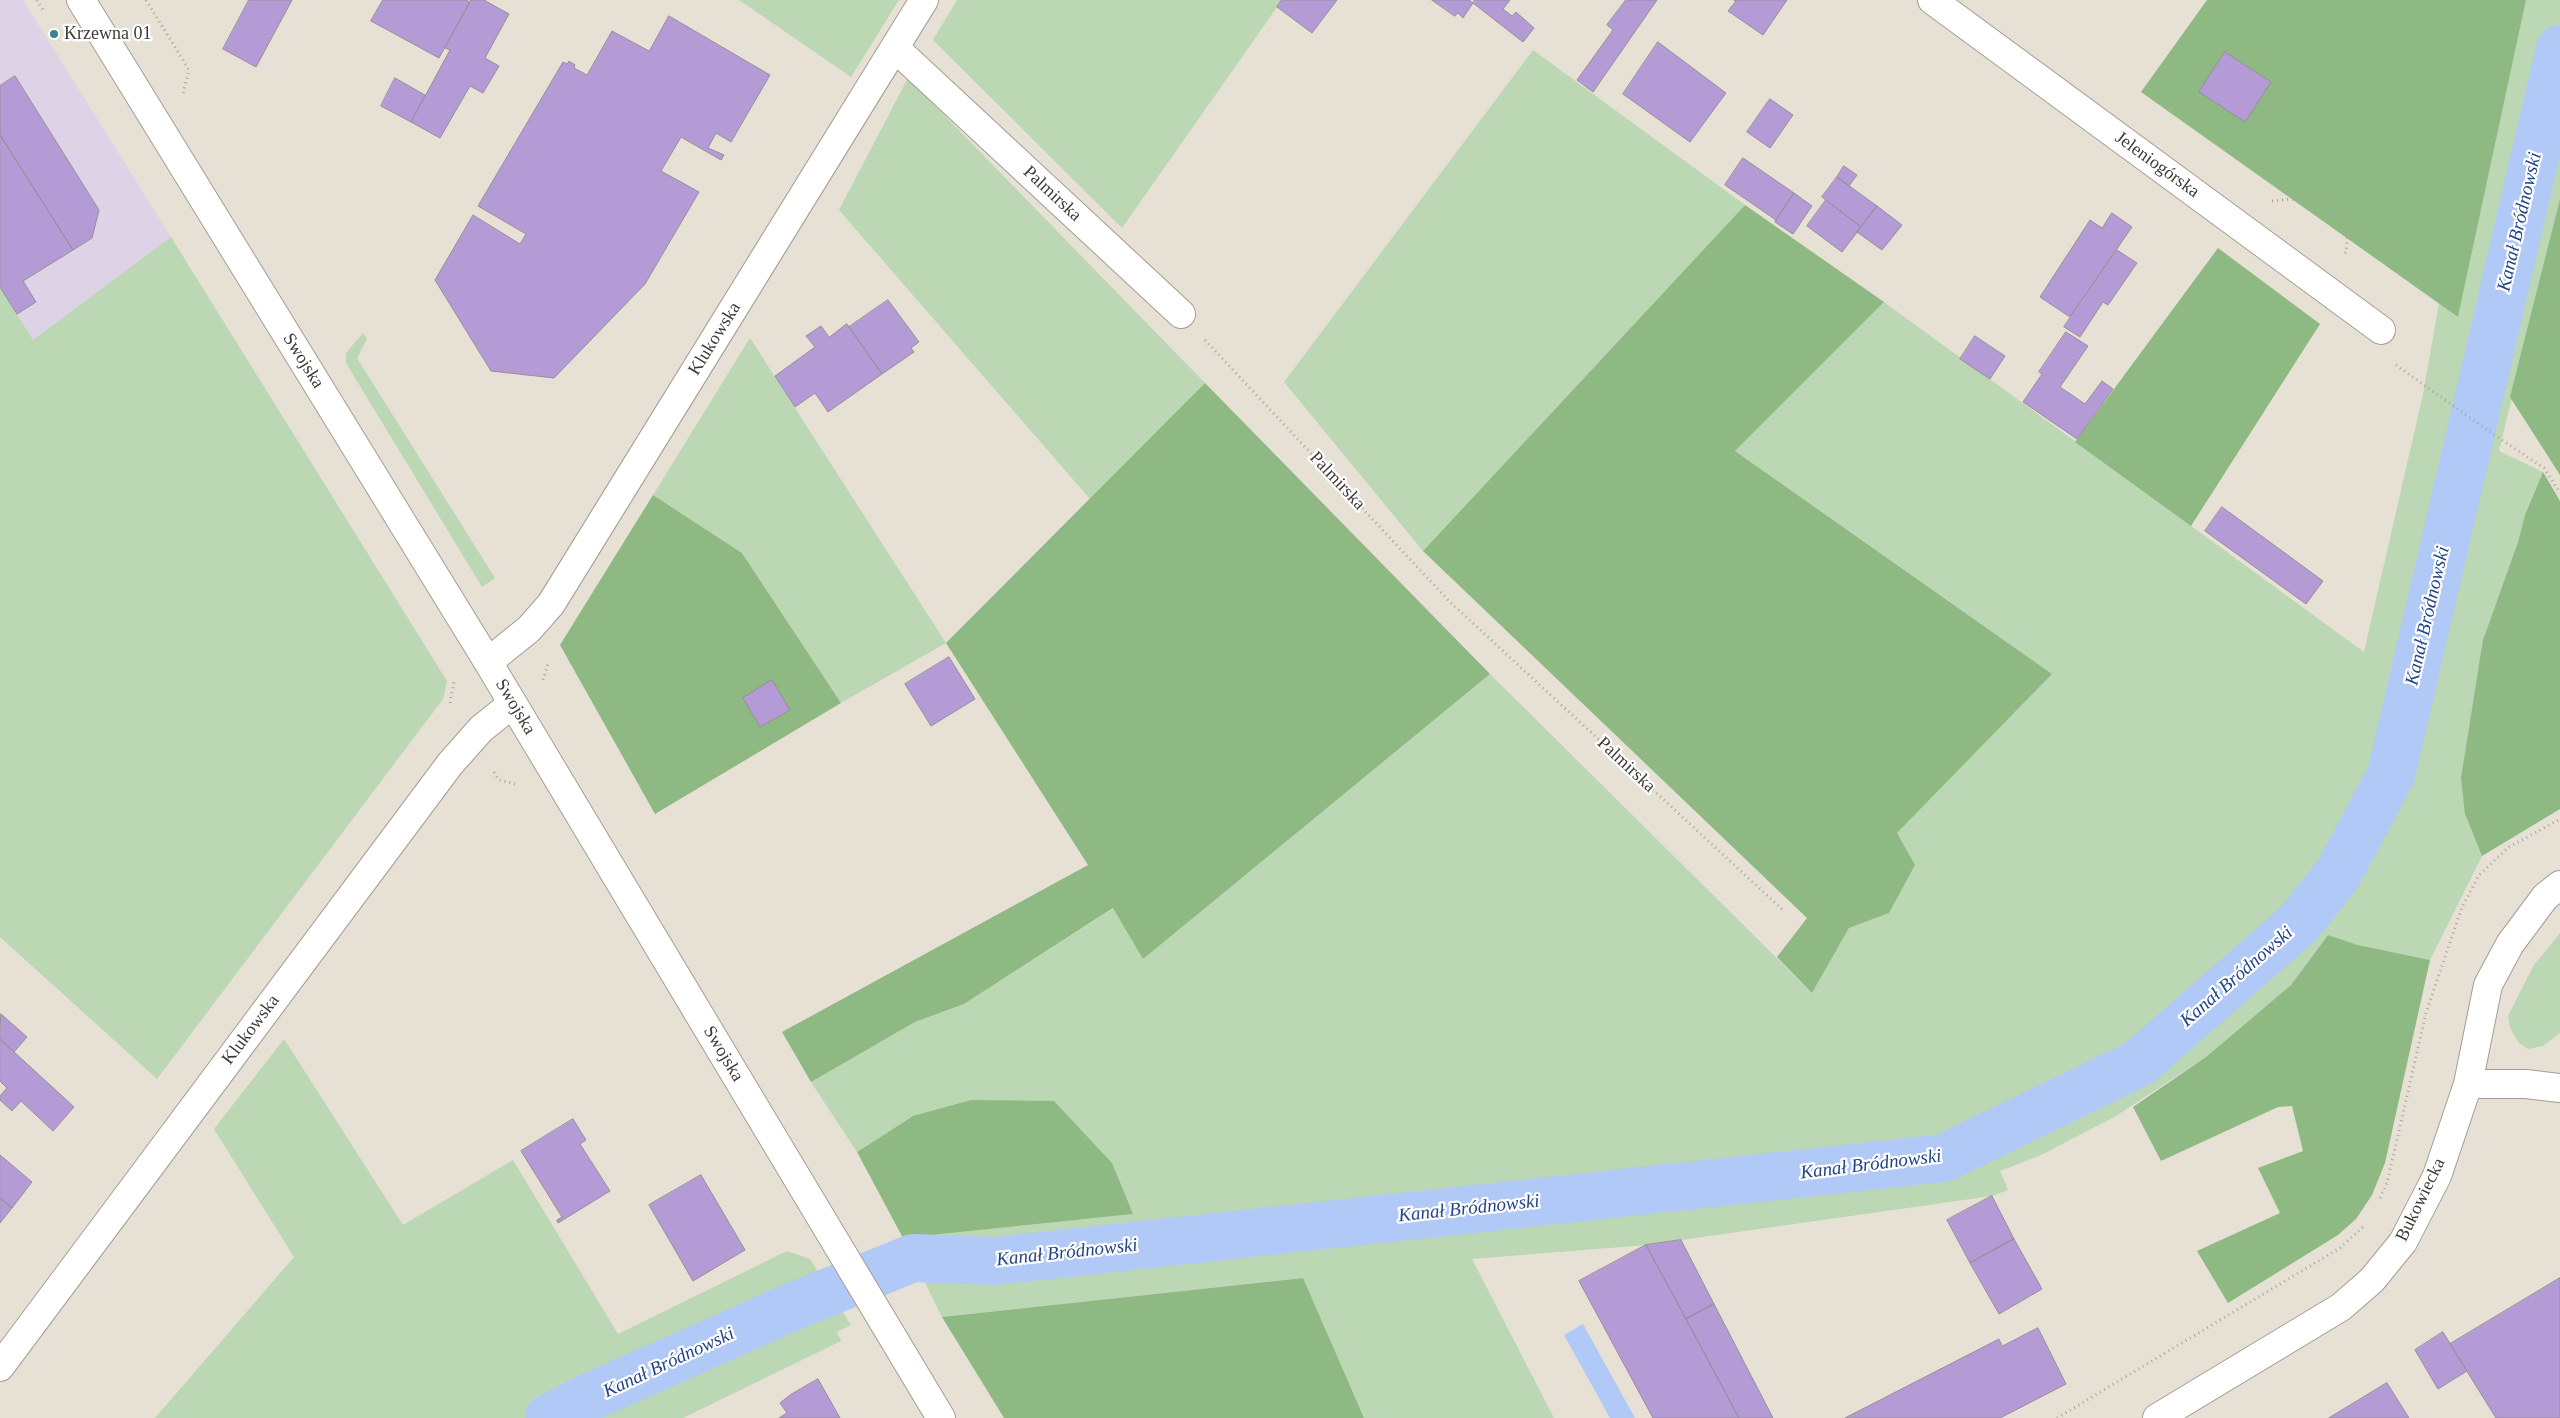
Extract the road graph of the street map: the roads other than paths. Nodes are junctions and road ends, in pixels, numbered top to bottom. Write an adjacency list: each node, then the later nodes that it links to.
1 (81, 0): 7 (street, Swojska)
2 (924, 0): 4 (street, Klukowska)
3 (1932, 0): 6 (street, Jeleniogórska)
4 (895, 48): 5 (street, Palmirska); 7 (street, Klukowska)
5 (1181, 314)
6 (2381, 330)
7 (488, 662): 8 (street, Swojska)
8 (512, 704): 12 (street, Klukowska); 13 (street, Swojska)
9 (2560, 886): 10 (street, Bukowiecka)
10 (2468, 1084): 11 (street); 14 (street, Bukowiecka)
11 (2560, 1088)
12 (0, 1367)
13 (941, 1418)
14 (2157, 1418)

